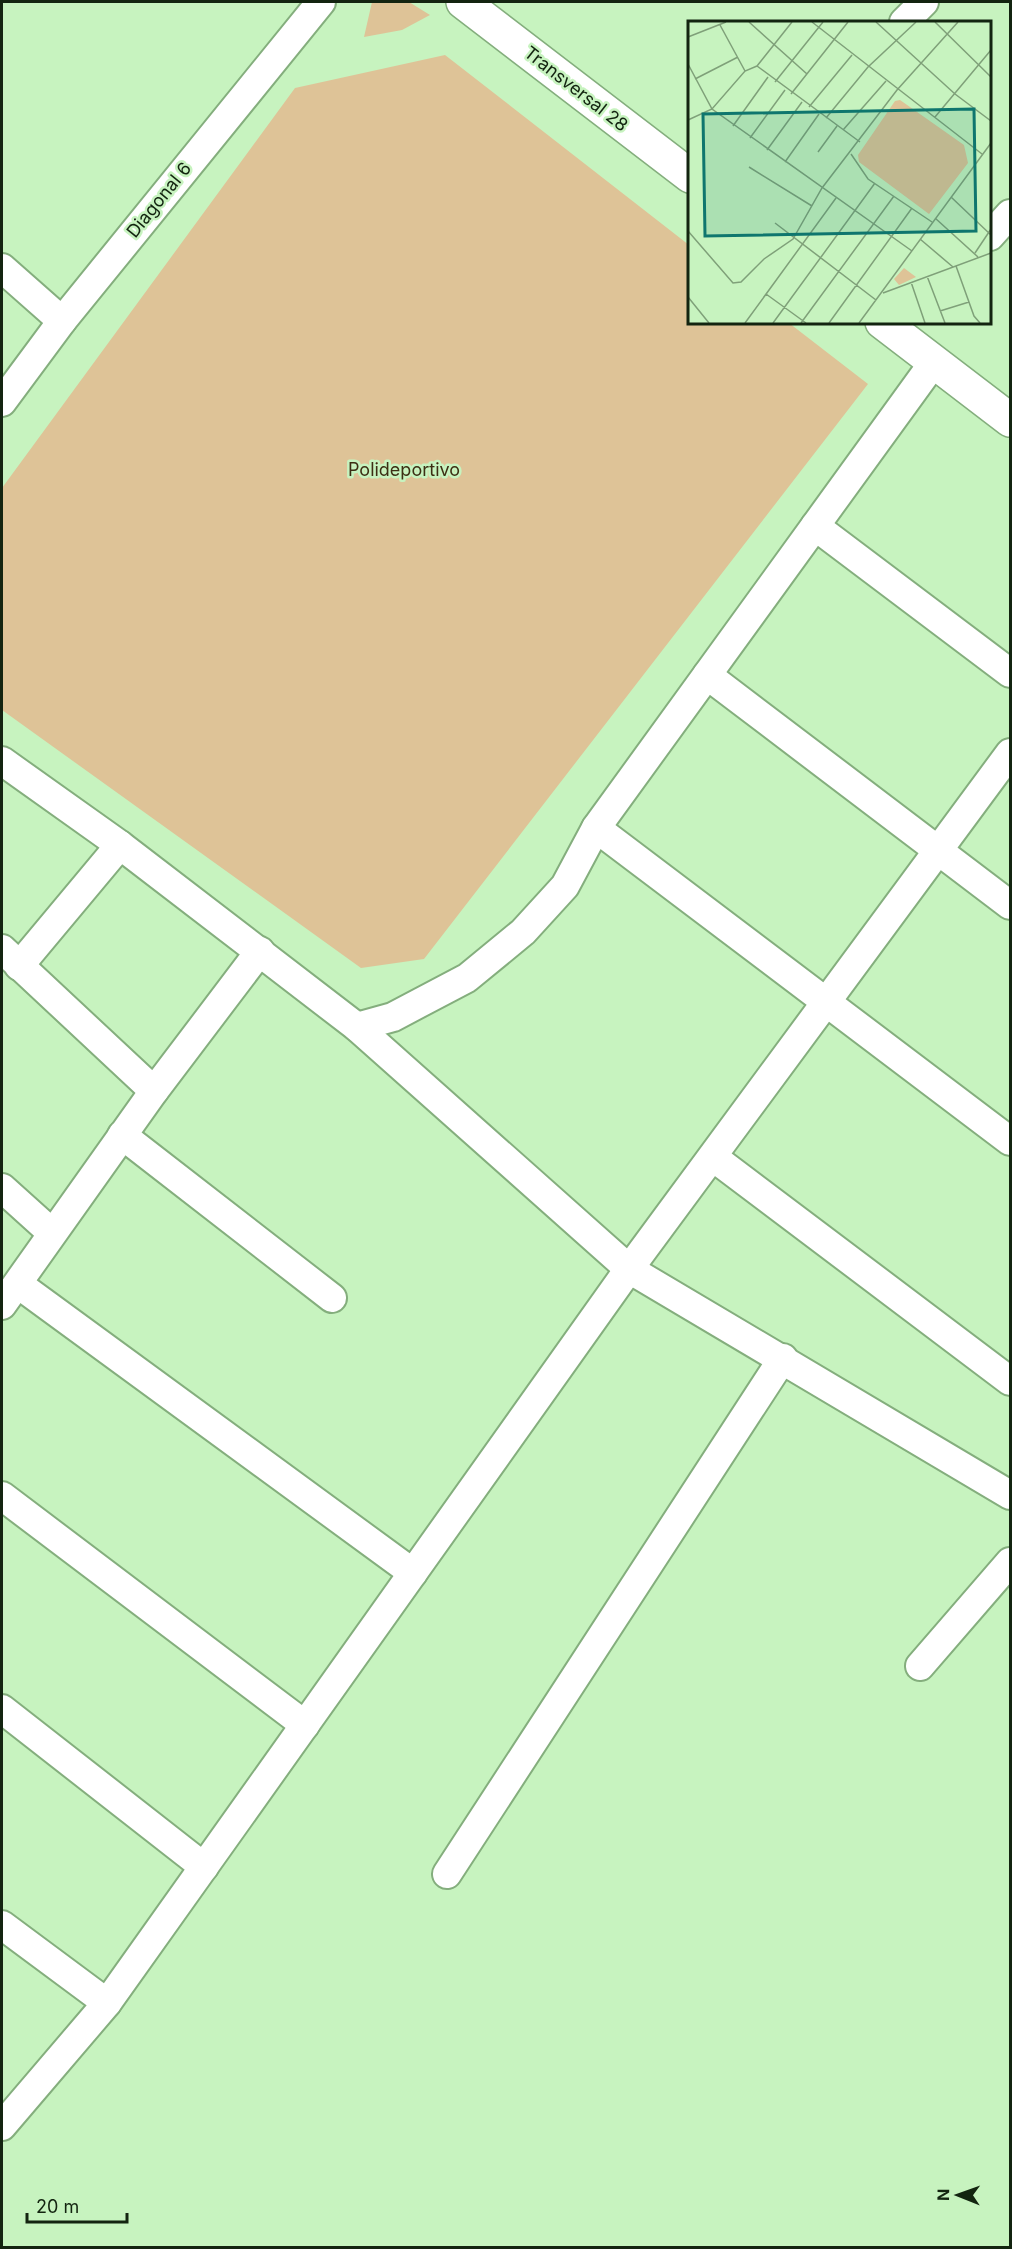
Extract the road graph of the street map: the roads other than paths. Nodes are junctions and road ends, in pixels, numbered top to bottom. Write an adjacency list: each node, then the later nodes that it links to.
1 (321, 2): 9 (street, Diagonal 6)
2 (463, 2): 5 (main road, Transversal 28)
3 (924, 2): 4 (street)
4 (905, 21)
5 (688, 174)
6 (1011, 214): 7 (street)
7 (991, 235)
8 (2, 268): 9 (street)
9 (62, 321): 12 (street, Diagonal 6)
10 (897, 327): 11 (main road)
11 (934, 362): 13 (main road); 14 (street)
12 (2, 402)
13 (1011, 420)
14 (815, 526): 15 (street); 16 (street)
15 (1011, 673)
16 (707, 675): 19 (street); 21 (street)
17 (1011, 753): 21 (street)
18 (2, 761): 20 (street)
19 (596, 828): 25 (street); 26 (street)
20 (120, 845): 23 (street); 24 (street)
21 (938, 851): 22 (street); 25 (street)
22 (1011, 905)
23 (260, 951): 26 (street); 27 (street)
24 (10, 958): 27 (street)
25 (827, 1003): 29 (street); 30 (street)
26 (357, 1027): 33 (street)
27 (154, 1090): 28 (street)
28 (122, 1135): 32 (street); 35 (street)
29 (1011, 1141)
30 (713, 1157): 33 (street); 37 (street)
31 (2, 1188): 32 (street)
32 (52, 1233): 34 (street)
33 (629, 1269): 36 (street); 41 (street)
34 (10, 1294): 41 (street)
35 (332, 1298)
36 (783, 1358): 38 (street); 46 (street)
37 (1011, 1381)
38 (1011, 1495)
39 (2, 1496): 44 (street)
40 (1011, 1562): 42 (street)
41 (413, 1573): 44 (street)
42 (920, 1666)
43 (2, 1709): 45 (street)
44 (305, 1725): 45 (street)
45 (204, 1867): 48 (street)
46 (447, 1874)
47 (2, 1925): 48 (street)
48 (106, 2003): 49 (street)
49 (2, 2126)

